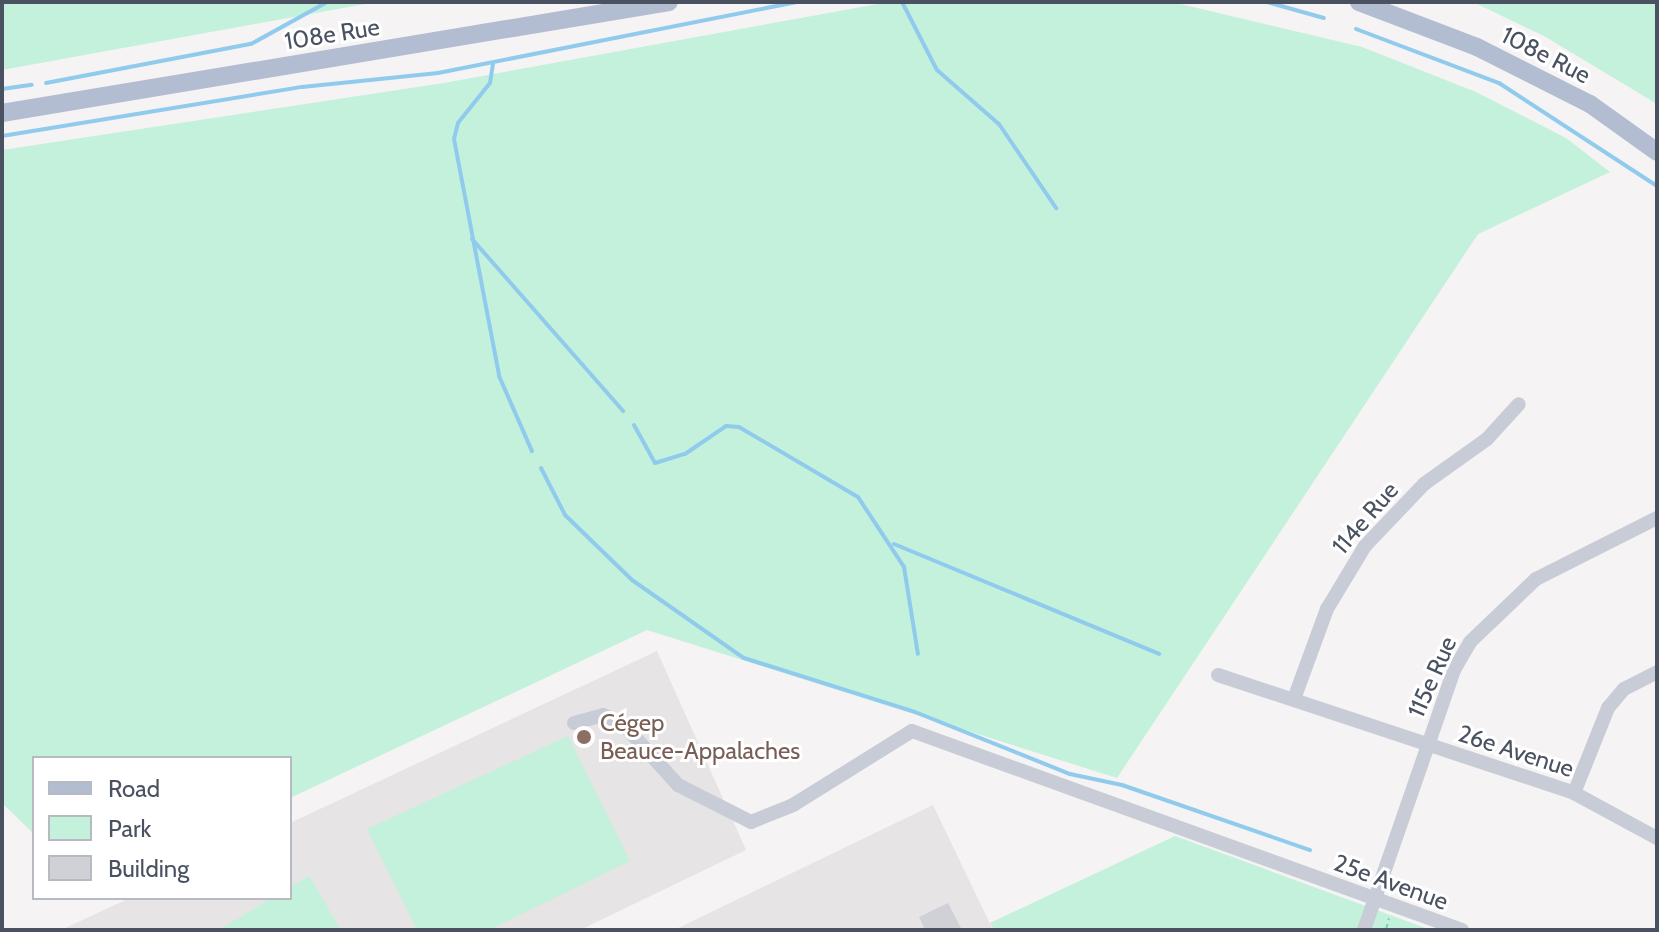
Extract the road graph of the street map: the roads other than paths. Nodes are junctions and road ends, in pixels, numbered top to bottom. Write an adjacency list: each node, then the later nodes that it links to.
1 (669, 2): 3 (main road, 108e Rue)
2 (1359, 2): 4 (main road, 108e Rue)
3 (2, 113)
4 (1657, 152)
5 (1519, 404): 9 (street, 114e Rue)
6 (1657, 518): 11 (street, 115e Rue)
7 (1657, 672): 12 (street)
8 (1218, 675): 9 (street, 26e Avenue)
9 (1294, 699): 11 (street, 26e Avenue)
10 (574, 723): 14 (street, 25e Avenue)
11 (1427, 745): 12 (street, 26e Avenue); 14 (street, 115e Rue)
12 (1574, 793): 13 (street, 26e Avenue)
13 (1657, 838)
14 (1375, 899): 15 (street, 115e Rue); 16 (street, 25e Avenue)
15 (1364, 930)
16 (1462, 930)

